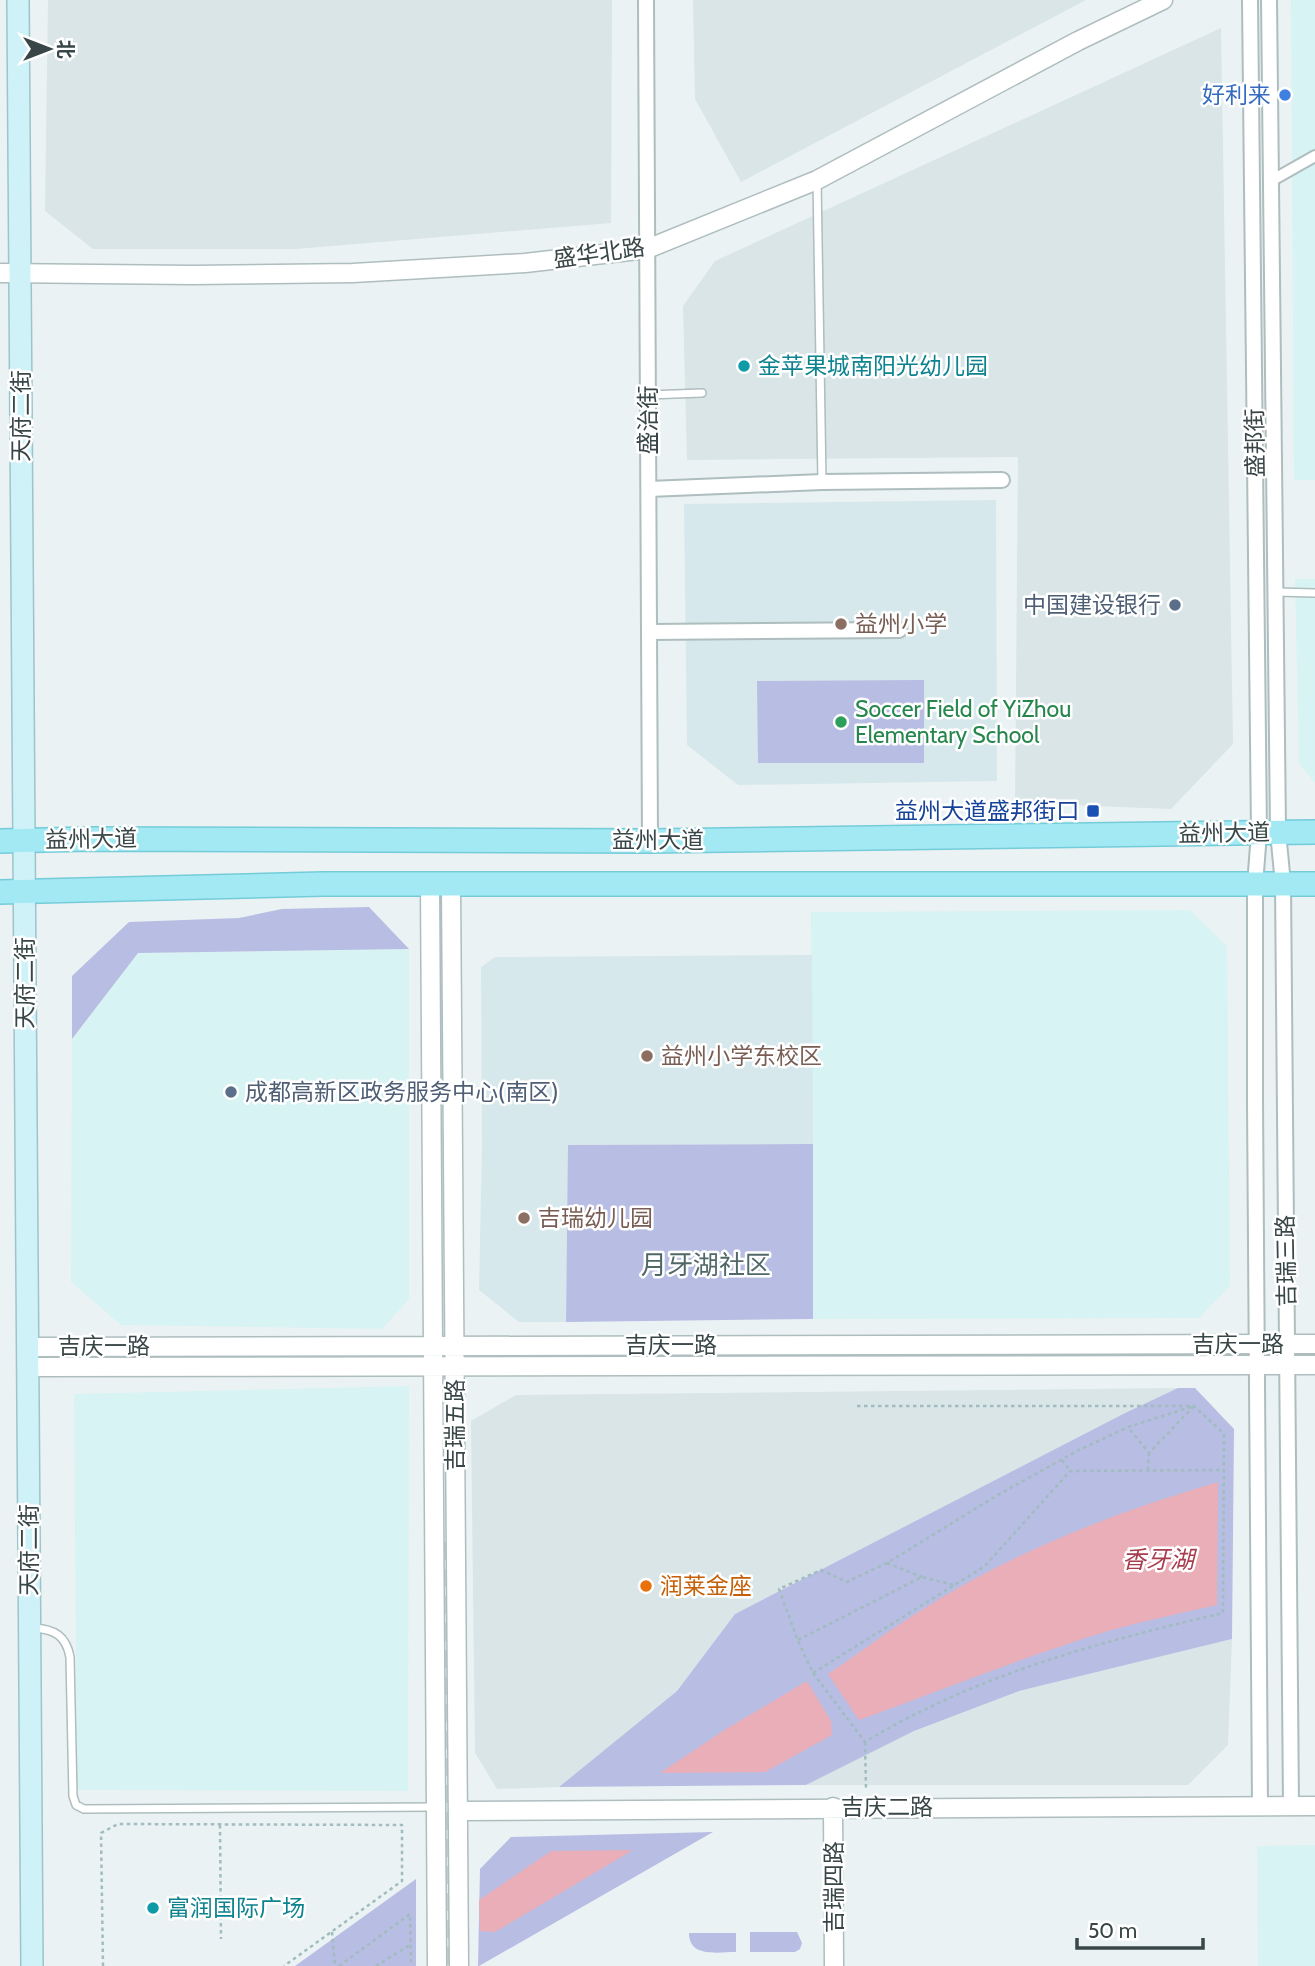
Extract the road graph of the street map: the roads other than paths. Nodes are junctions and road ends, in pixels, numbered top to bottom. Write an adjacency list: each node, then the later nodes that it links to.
1 (18, 0): 10 (main road, 天府二街)
2 (646, 0): 9 (street, 盛治街)
3 (1163, 0): 7 (street, 盛华北路)
4 (1250, 0): 20 (street, 盛邦街)
5 (1269, 0): 8 (street, 盛邦街)
6 (1315, 156): 8 (street)
7 (817, 180): 9 (street, 盛华北路); 14 (lane)
8 (1271, 181): 16 (street, 盛邦街)
9 (647, 249): 10 (street, 盛华北路); 12 (street, 盛治街)
10 (10, 273): 22 (main road, 天府二街)
11 (702, 393): 12 (lane)
12 (648, 395): 15 (street, 盛治街)
13 (1002, 480): 14 (street)
14 (822, 482): 15 (street)
15 (649, 489): 19 (street, 盛治街)
16 (1275, 592): 17 (lane); 20 (street, 盛邦街)
17 (1315, 593)
18 (898, 629): 19 (street)
19 (649, 632): 24 (street, 盛治街)
20 (1269, 832): 21 (main road, 益州大道); 24 (main road, 益州大道); 25 (street, 盛邦街); 28 (street, 盛邦街)
21 (1315, 832)
22 (24, 840): 23 (main road, 益州大道); 24 (main road, 益州大道); 29 (main road, 天府二街)
23 (0, 841)
24 (650, 841)
25 (1283, 884): 26 (main road, 益州大道); 28 (main road, 益州大道); 32 (street, 吉瑞三路)
26 (1315, 884)
27 (440, 885): 28 (main road, 益州大道); 29 (main road, 益州大道); 34 (street, 吉瑞五路); 35 (street, 吉瑞五路)
28 (1255, 885): 31 (street, 吉瑞三路)
29 (24, 891): 30 (main road, 益州大道); 36 (main road, 天府二街)
30 (0, 892)
31 (1258, 1344): 32 (street, 吉庆一路); 35 (street, 吉庆一路); 37 (street, 吉瑞三路)
32 (1287, 1344): 33 (street, 吉庆一路); 38 (street, 吉瑞三路)
33 (1315, 1344)
34 (433, 1346): 35 (street, 吉庆一路); 36 (street, 吉庆一路); 40 (street, 吉瑞五路)
35 (454, 1346): 41 (street, 吉瑞五路)
36 (27, 1357): 40 (street, 吉庆一路); 42 (main road, 天府二街)
37 (1258, 1365): 38 (street, 吉庆一路); 41 (street, 吉庆一路); 43 (street, 吉瑞三路)
38 (1287, 1365): 39 (street, 吉庆一路); 44 (street, 吉瑞三路)
39 (1315, 1365)
40 (433, 1367): 41 (street, 吉庆一路); 46 (street, 吉瑞五路)
41 (454, 1367): 48 (street, 吉瑞五路)
42 (29, 1628): 46 (lane); 49 (main road, 天府二街)
43 (1260, 1806): 44 (street, 吉庆二路); 47 (street, 吉庆二路)
44 (1291, 1806): 45 (street, 吉庆二路)
45 (1315, 1806)
46 (436, 1807): 50 (street, 吉瑞五路)
47 (833, 1807): 48 (street, 吉庆二路); 52 (street, 吉瑞四路)
48 (458, 1811): 51 (street, 吉瑞五路)
49 (32, 1966)
50 (438, 1966)
51 (460, 1966)
52 (834, 1966)

